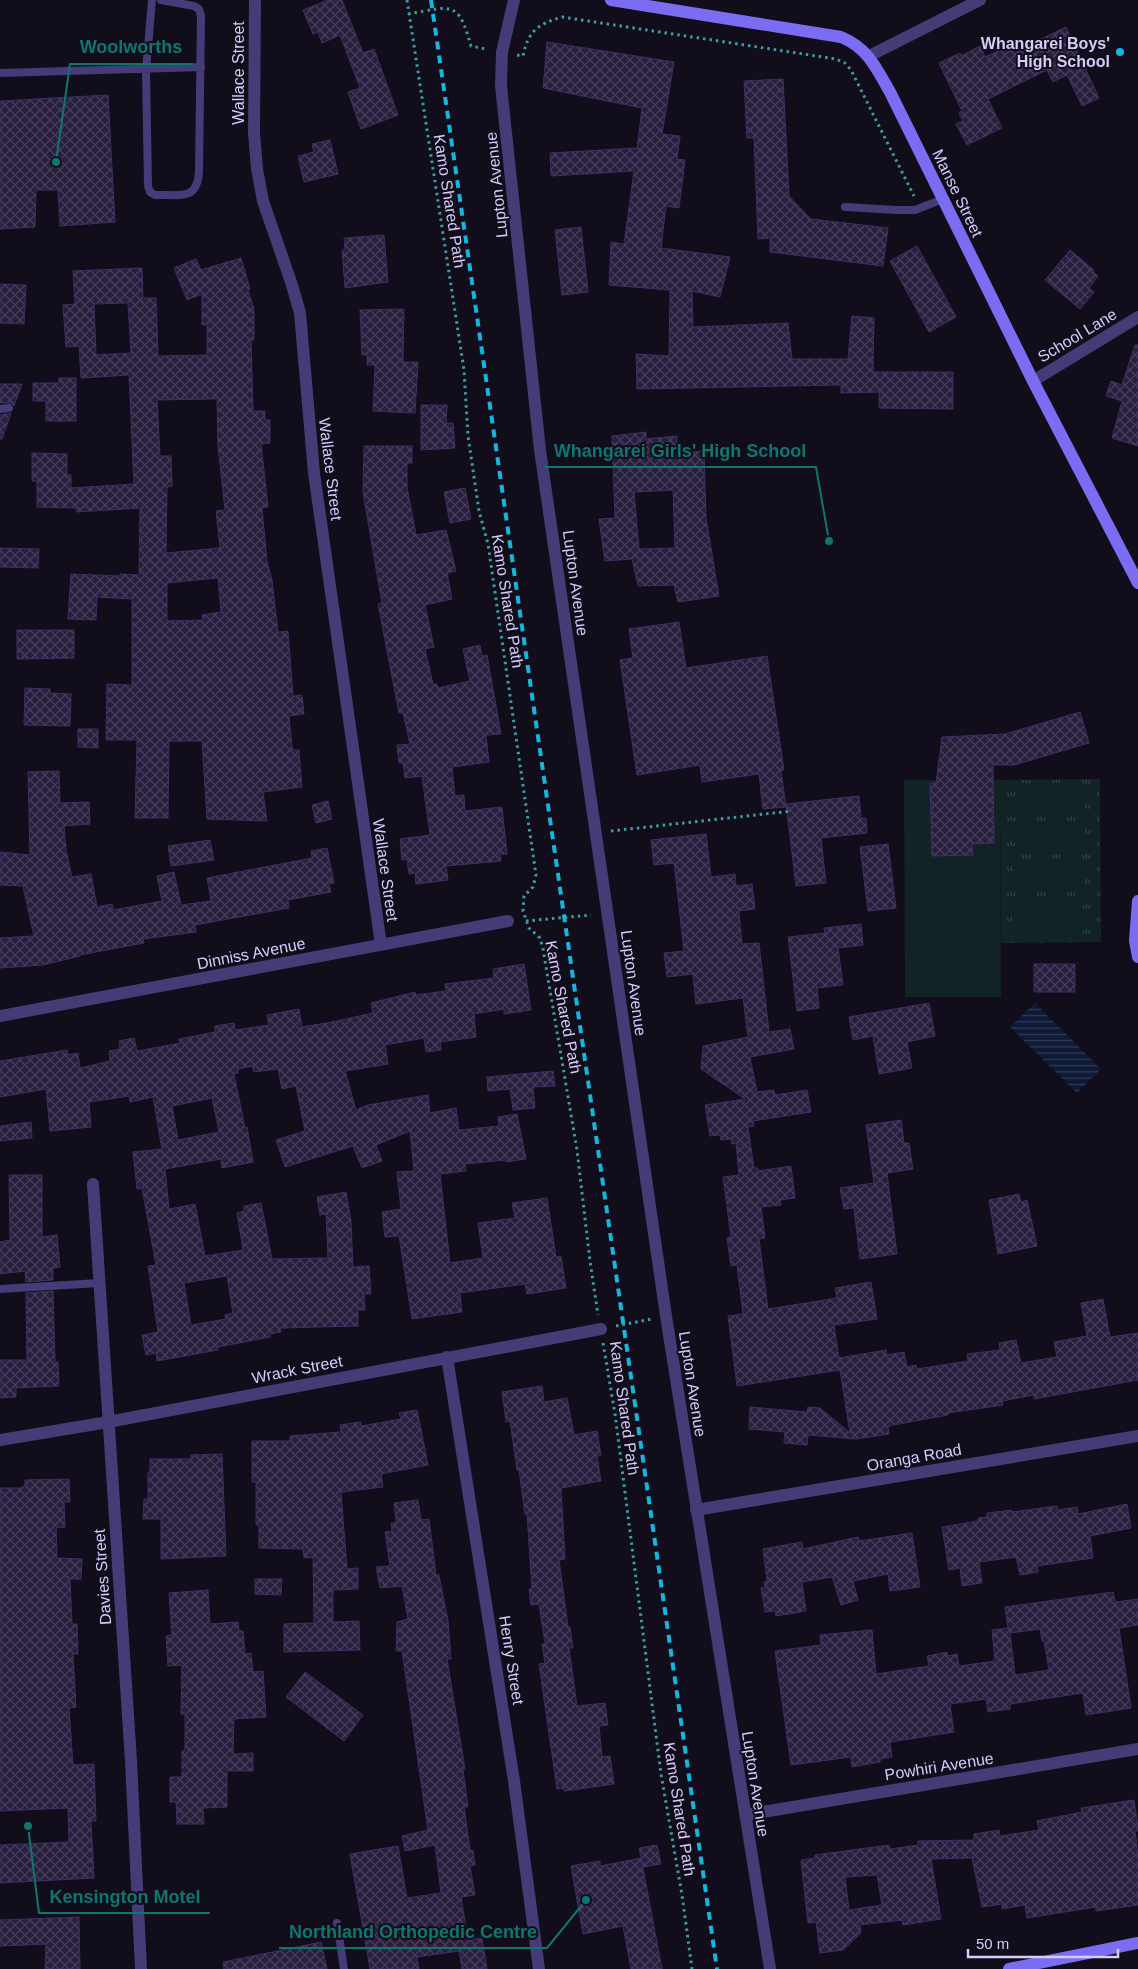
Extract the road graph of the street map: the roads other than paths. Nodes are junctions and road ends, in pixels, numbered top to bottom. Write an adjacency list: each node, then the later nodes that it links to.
1 (152, 0): 9 (lane)
2 (160, 0): 8 (lane)
3 (255, 0): 20 (street, Wallace Street)
4 (514, 0): 31 (street, Lupton Avenue)
5 (611, 0): 7 (street, Manse Street)
6 (980, 0): 7 (street)
7 (868, 56): 11 (street, Manse Street)
8 (201, 67): 9 (lane); 9 (lane)
9 (146, 70): 10 (lane)
10 (0, 73)
11 (943, 199): 12 (lane); 14 (street, Manse Street)
12 (845, 207)
13 (1138, 317): 14 (street, School Lane)
14 (1033, 381): 17 (street, Manse Street)
15 (9, 408): 16 (lane)
16 (0, 409)
17 (1138, 583)
18 (1138, 901): 21 (street)
19 (508, 921): 20 (street, Dinniss Avenue)
20 (381, 945): 22 (street, Dinniss Avenue)
21 (1138, 957)
22 (0, 1016)
23 (93, 1184): 24 (street, Davies Street)
24 (99, 1282): 25 (lane); 28 (street, Davies Street)
25 (0, 1289)
26 (601, 1329): 27 (street, Wrack Street)
27 (447, 1357): 28 (street, Wrack Street); 38 (street, Henry Street)
28 (108, 1422): 30 (street, Wrack Street); 36 (street, Davies Street)
29 (1138, 1436): 31 (street, Oranga Road)
30 (0, 1440)
31 (696, 1510): 33 (street, Lupton Avenue)
32 (1138, 1749): 33 (street, Powhiri Avenue)
33 (745, 1815): 39 (street, Lupton Avenue)
34 (337, 1923): 37 (lane)
35 (1138, 1943): 40 (street)
36 (141, 1969)
37 (344, 1969)
38 (539, 1969)
39 (770, 1969)
40 (1010, 1969)

